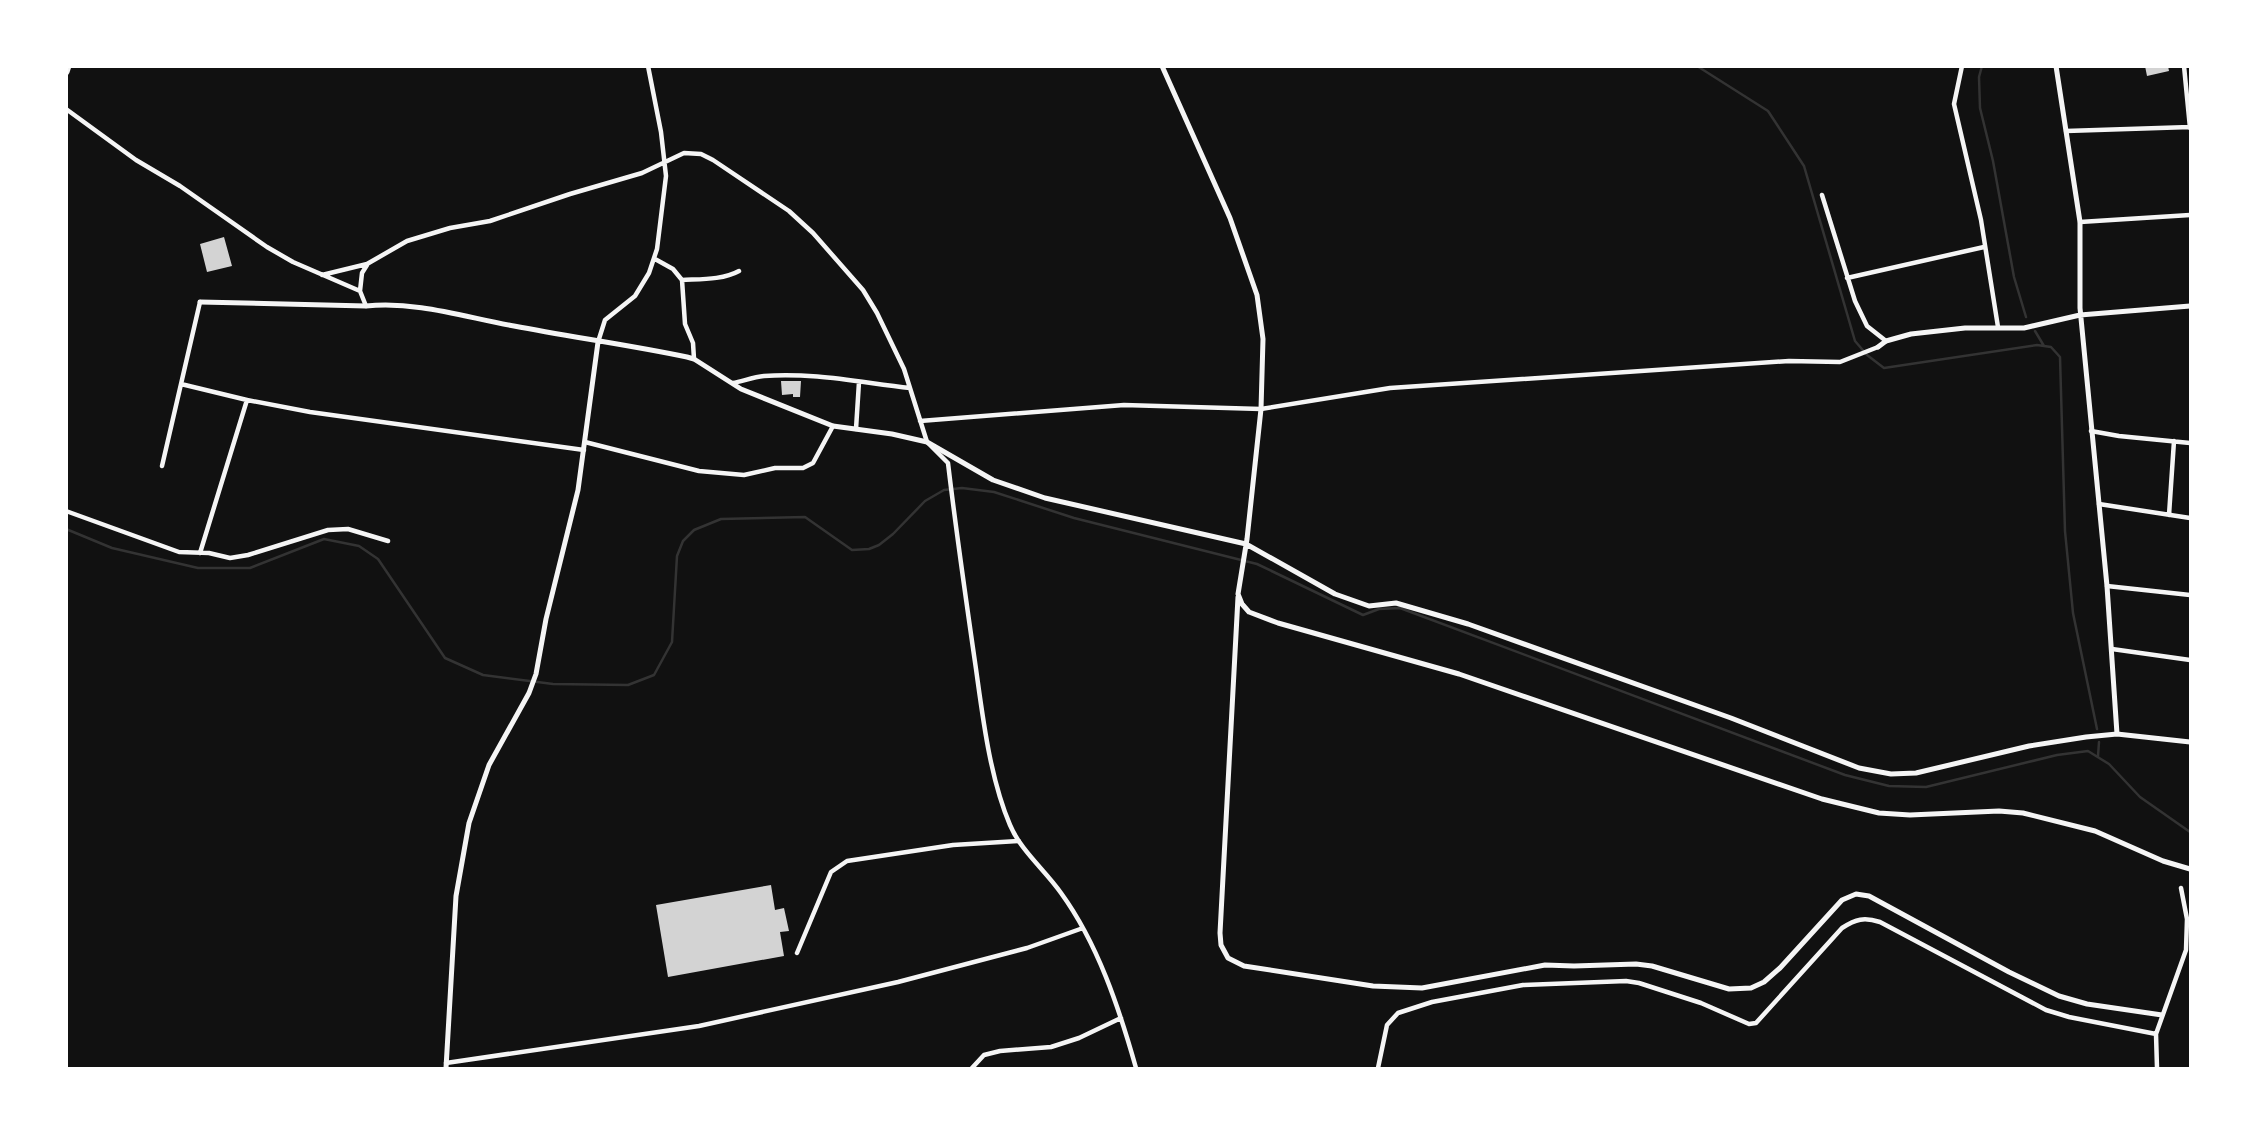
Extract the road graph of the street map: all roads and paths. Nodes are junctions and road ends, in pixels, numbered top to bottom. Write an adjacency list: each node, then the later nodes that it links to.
1 (68, 66): 7 (highway)
2 (649, 66): 11 (street)
3 (1162, 66): 37 (street)
4 (1962, 66): 15 (street)
5 (2056, 66): 10 (street)
6 (2185, 66): 9 (street)
7 (66, 72)
8 (66, 109): 19 (street)
9 (2190, 127): 10 (street)
10 (2066, 131): 14 (street)
11 (664, 162): 16 (street); 17 (street); 35 (street)
12 (1822, 195): 20 (street)
13 (2190, 215): 14 (street)
14 (2080, 222): 26 (street)
15 (1984, 247): 20 (street); 27 (street)
16 (655, 258): 21 (street); 29 (street)
17 (367, 264): 19 (street); 22 (street)
18 (739, 271): 21 (street)
19 (322, 275): 22 (street)
20 (1847, 278): 28 (street)
21 (682, 280): 31 (street)
22 (360, 291): 24 (street)
23 (200, 302): 24 (street); 34 (street)
24 (366, 306): 29 (street)
25 (2190, 306): 26 (street)
26 (2080, 315): 27 (street); 41 (street)
27 (1998, 327): 28 (street)
28 (1886, 341): 30 (street)
29 (598, 342): 31 (street); 43 (street)
30 (1878, 347): 37 (street)
31 (694, 359): 33 (street)
32 (859, 382): 33 (street); 35 (street); 40 (street)
33 (733, 383): 39 (street)
34 (181, 384): 36 (street); 47 (street)
35 (910, 388): 38 (street)
36 (247, 400): 46 (street); 54 (street)
37 (1261, 409): 38 (street); 53 (street)
38 (920, 421): 44 (street)
39 (833, 426): 40 (street); 43 (street)
40 (856, 429): 44 (street)
41 (2090, 431): 42 (street); 48 (street)
42 (2174, 441): 45 (street); 50 (street)
43 (586, 442): 46 (street)
44 (927, 442): 53 (street); 62 (street)
45 (2190, 443)
46 (584, 450): 70 (street)
47 (162, 466)
48 (2099, 504): 50 (street); 55 (street)
49 (66, 511): 54 (street)
50 (2169, 515): 51 (street)
51 (2190, 518)
52 (388, 541): 54 (street)
53 (1246, 547): 56 (street); 60 (street)
54 (200, 553)
55 (2107, 586): 57 (street); 58 (street)
56 (1238, 594): 63 (street); 67 (street)
57 (2190, 596)
58 (2112, 649): 59 (street); 60 (street)
59 (2190, 660)
60 (2117, 734): 61 (street)
61 (2190, 742)
62 (1019, 841): 65 (street); 66 (street)
63 (2190, 869)
64 (2180, 888): 67 (street)
65 (1083, 928): 68 (street); 70 (street)
66 (797, 953)
67 (2162, 1016): 69 (street)
68 (1121, 1018): 71 (street); 72 (street)
69 (2156, 1034): 73 (street); 74 (street)
70 (446, 1066)
71 (972, 1069)
72 (1136, 1069)
73 (1378, 1069)
74 (2157, 1069)

